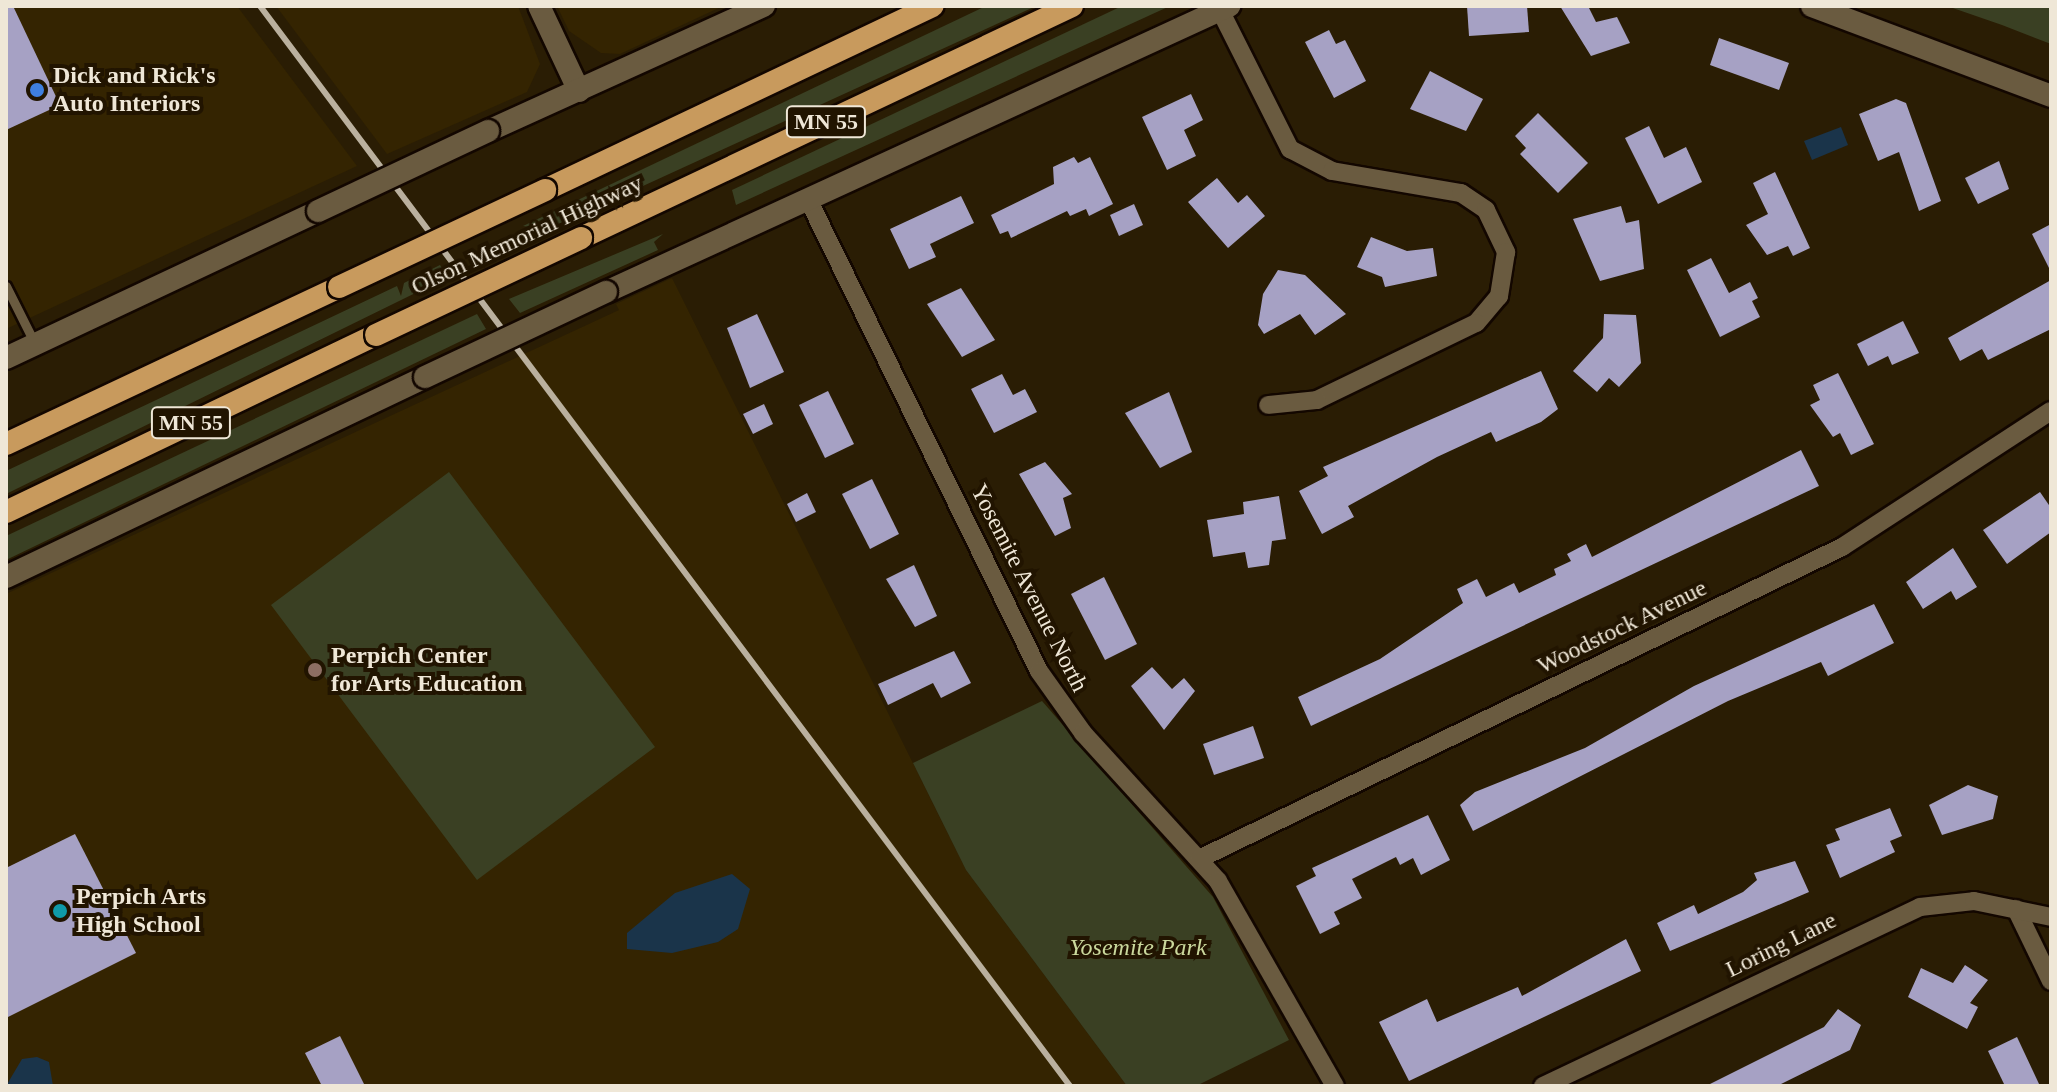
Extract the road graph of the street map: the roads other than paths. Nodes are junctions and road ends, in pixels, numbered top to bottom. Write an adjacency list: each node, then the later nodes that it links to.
1 (539, 6): 7 (street)
2 (764, 6): 7 (street)
3 (932, 6): 15 (highway, Olson Memorial Highway / MN 55, bridge)
4 (1072, 6): 16 (highway, Olson Memorial Highway / MN 55, bridge)
5 (1812, 6): 8 (street)
6 (1225, 8): 9 (street); 13 (street)
7 (579, 91): 11 (street, bridge)
8 (2051, 96)
9 (808, 199): 17 (street, bridge); 18 (street, Yosemite Avenue North)
10 (6, 286): 11 (lane)
11 (35, 344): 12 (street)
12 (6, 358)
13 (1268, 405)
14 (2051, 411): 18 (street, Woodstock Avenue)
15 (6, 444)
16 (6, 512)
17 (6, 577)
18 (1199, 859): 22 (street, Yosemite Avenue North)
19 (2016, 909): 20 (street, Loring Lane); 21 (street); 23 (street, Loring Lane)
20 (2051, 917)
21 (2051, 981)
22 (1335, 1086)
23 (1543, 1086)

